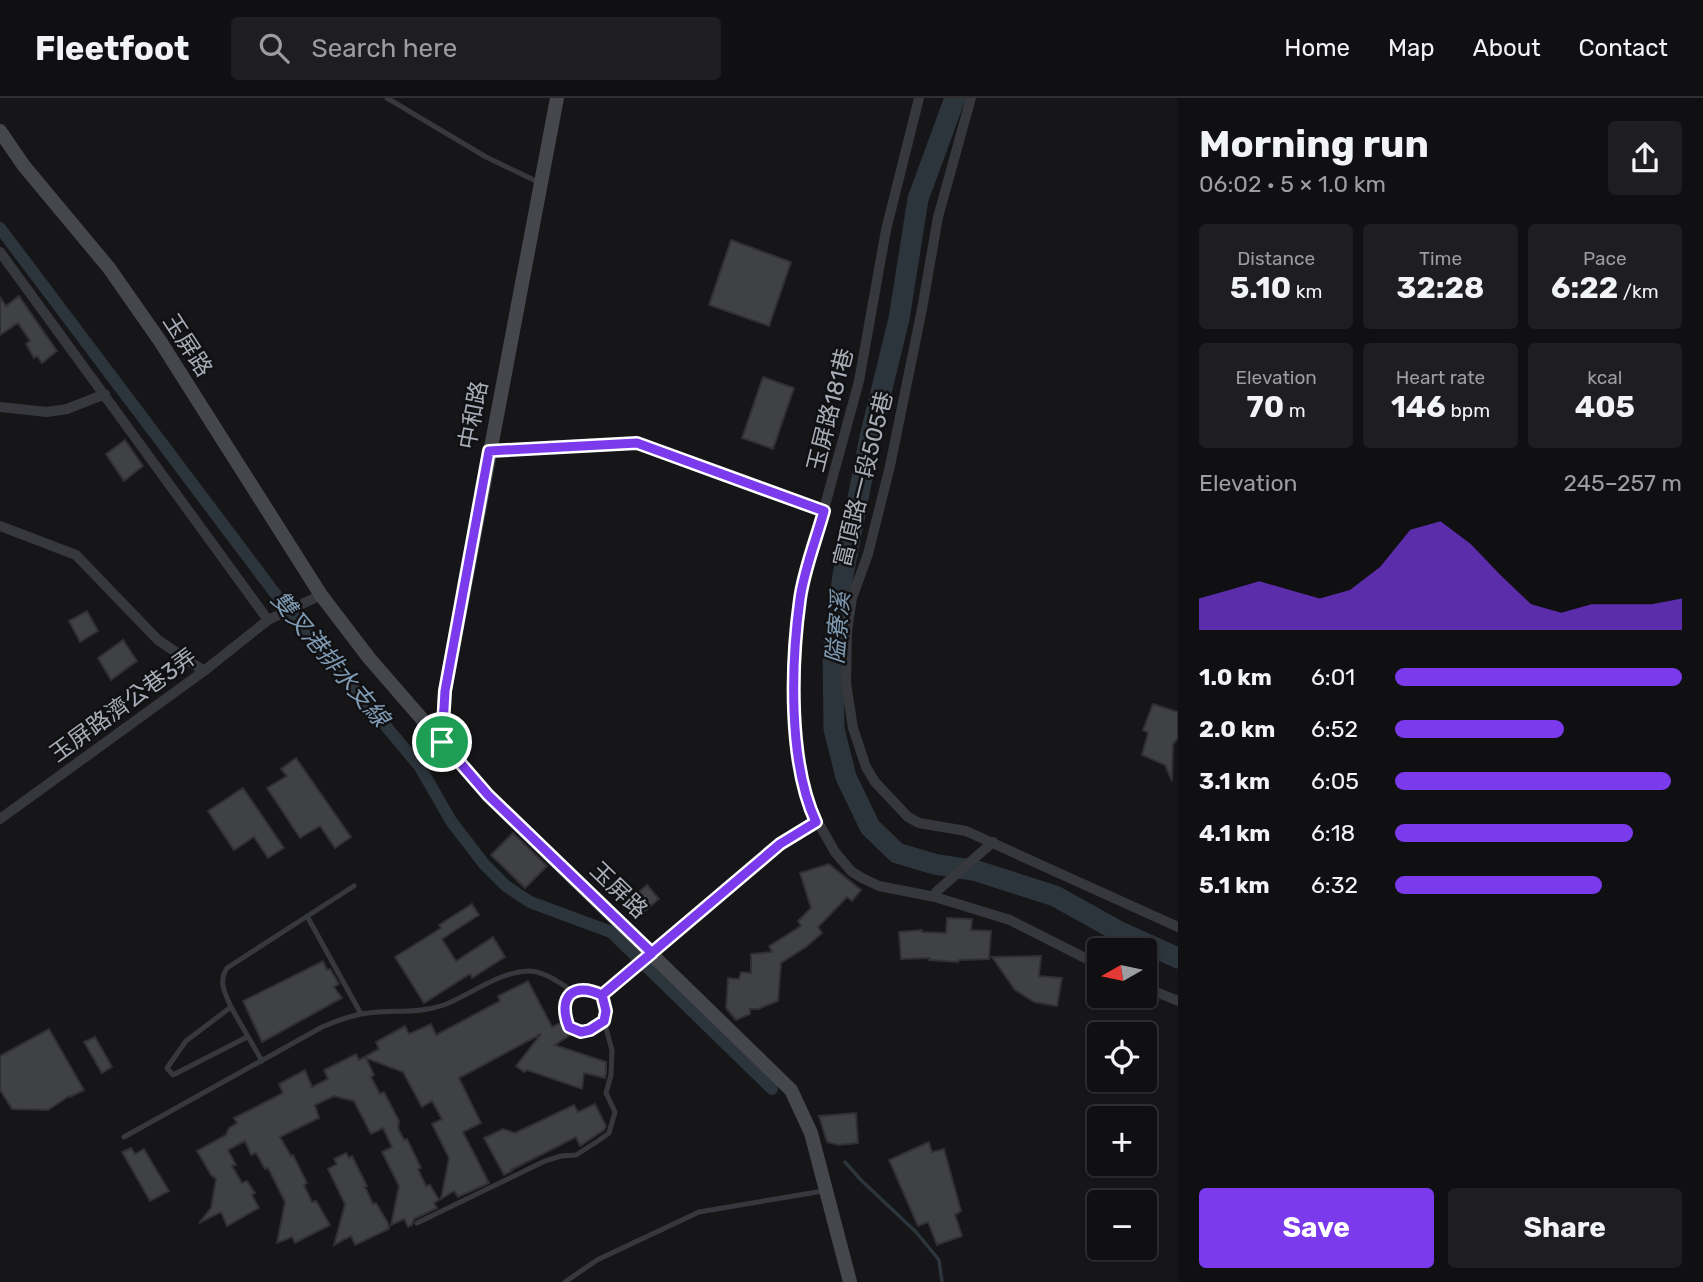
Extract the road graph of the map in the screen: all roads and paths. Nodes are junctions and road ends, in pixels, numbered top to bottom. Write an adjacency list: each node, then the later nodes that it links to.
1 (387, 98): 6 (lane)
2 (557, 98): 6 (street, 中和路)
3 (919, 98): 11 (street, 玉屏路181巷)
4 (971, 98): 19 (street, 富頂路一段505巷)
5 (0, 131): 13 (street, 玉屏路)
6 (540, 183): 10 (street, 中和路)
7 (0, 252): 8 (street)
8 (105, 394): 9 (street); 14 (street)
9 (0, 407)
10 (489, 451): 11 (street); 16 (street, 中和路)
11 (824, 511): 18 (street, 玉屏路181巷)
12 (0, 526): 15 (street)
13 (321, 595): 14 (street); 16 (street, 玉屏路)
14 (268, 620): 15 (street, 玉屏路濟公巷3弄)
15 (204, 671): 17 (street, 玉屏路濟公巷3弄)
16 (442, 742): 24 (street, 玉屏路)
17 (0, 819)
18 (816, 822): 21 (street, 玉屏路181巷); 24 (street)
19 (990, 845): 21 (street); 23 (street, 富頂路一段505巷)
20 (354, 886): 22 (lane)
21 (935, 895): 25 (street, 玉屏路181巷)
22 (307, 916): 30 (lane); 31 (lane)
23 (1178, 927)
24 (652, 953): 28 (lane); 36 (street, 玉屏路)
25 (1087, 959)
26 (572, 991): 28 (lane); 31 (lane); 32 (lane)
27 (1157, 992): 29 (street)
28 (602, 995): 32 (lane)
29 (1178, 1001)
30 (231, 1007): 33 (lane); 33 (lane)
31 (361, 1014): 34 (lane)
32 (604, 1021): 37 (lane)
33 (247, 1037): 34 (lane)
34 (262, 1061): 35 (lane)
35 (124, 1137)
36 (826, 1191): 38 (lane); 39 (street, 玉屏路)
37 (417, 1223)
38 (565, 1282)
39 (850, 1282)

